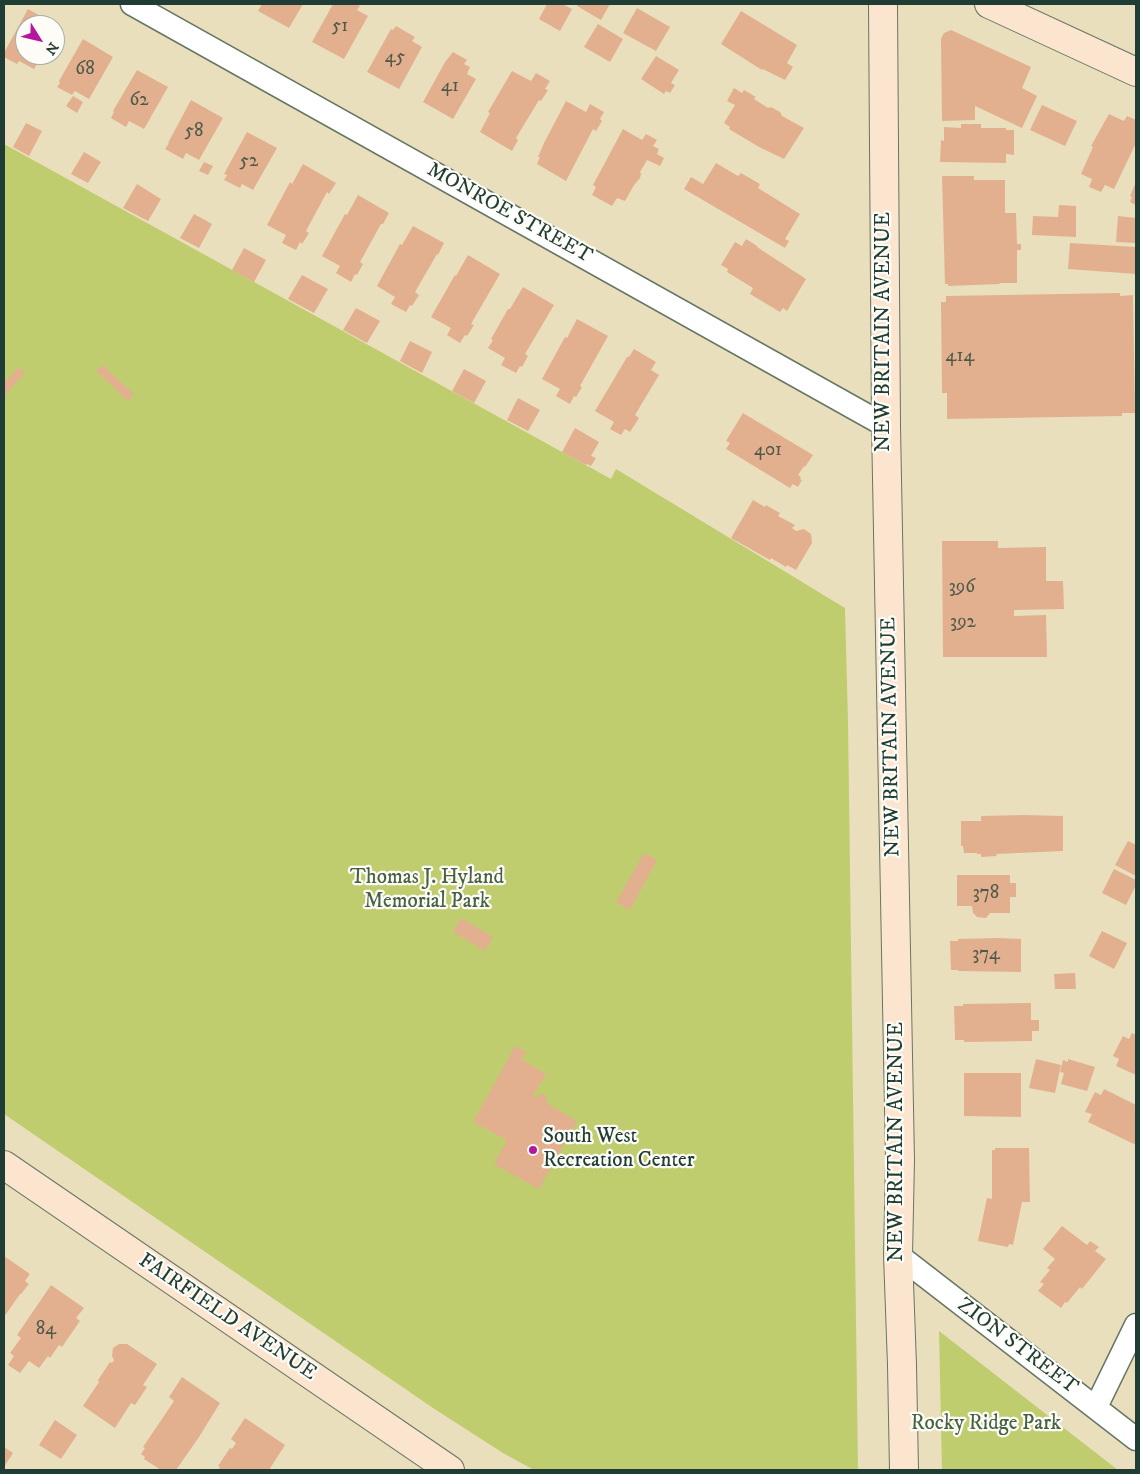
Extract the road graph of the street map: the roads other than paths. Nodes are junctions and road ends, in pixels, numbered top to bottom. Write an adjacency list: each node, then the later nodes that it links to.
1 (132, 4): 5 (street, MONROE STREET)
2 (883, 4): 5 (main road, NEW BRITAIN AVENUE)
3 (989, 4): 4 (main road)
4 (1136, 72)
5 (886, 426): 7 (main road, NEW BRITAIN AVENUE)
6 (4, 1165): 11 (main road, FAIRFIELD AVENUE)
7 (898, 1255): 9 (street, ZION STREET); 12 (main road, NEW BRITAIN AVENUE)
8 (1136, 1325): 9 (street)
9 (1096, 1407): 10 (street, ZION STREET)
10 (1136, 1439)
11 (450, 1470)
12 (904, 1470)

